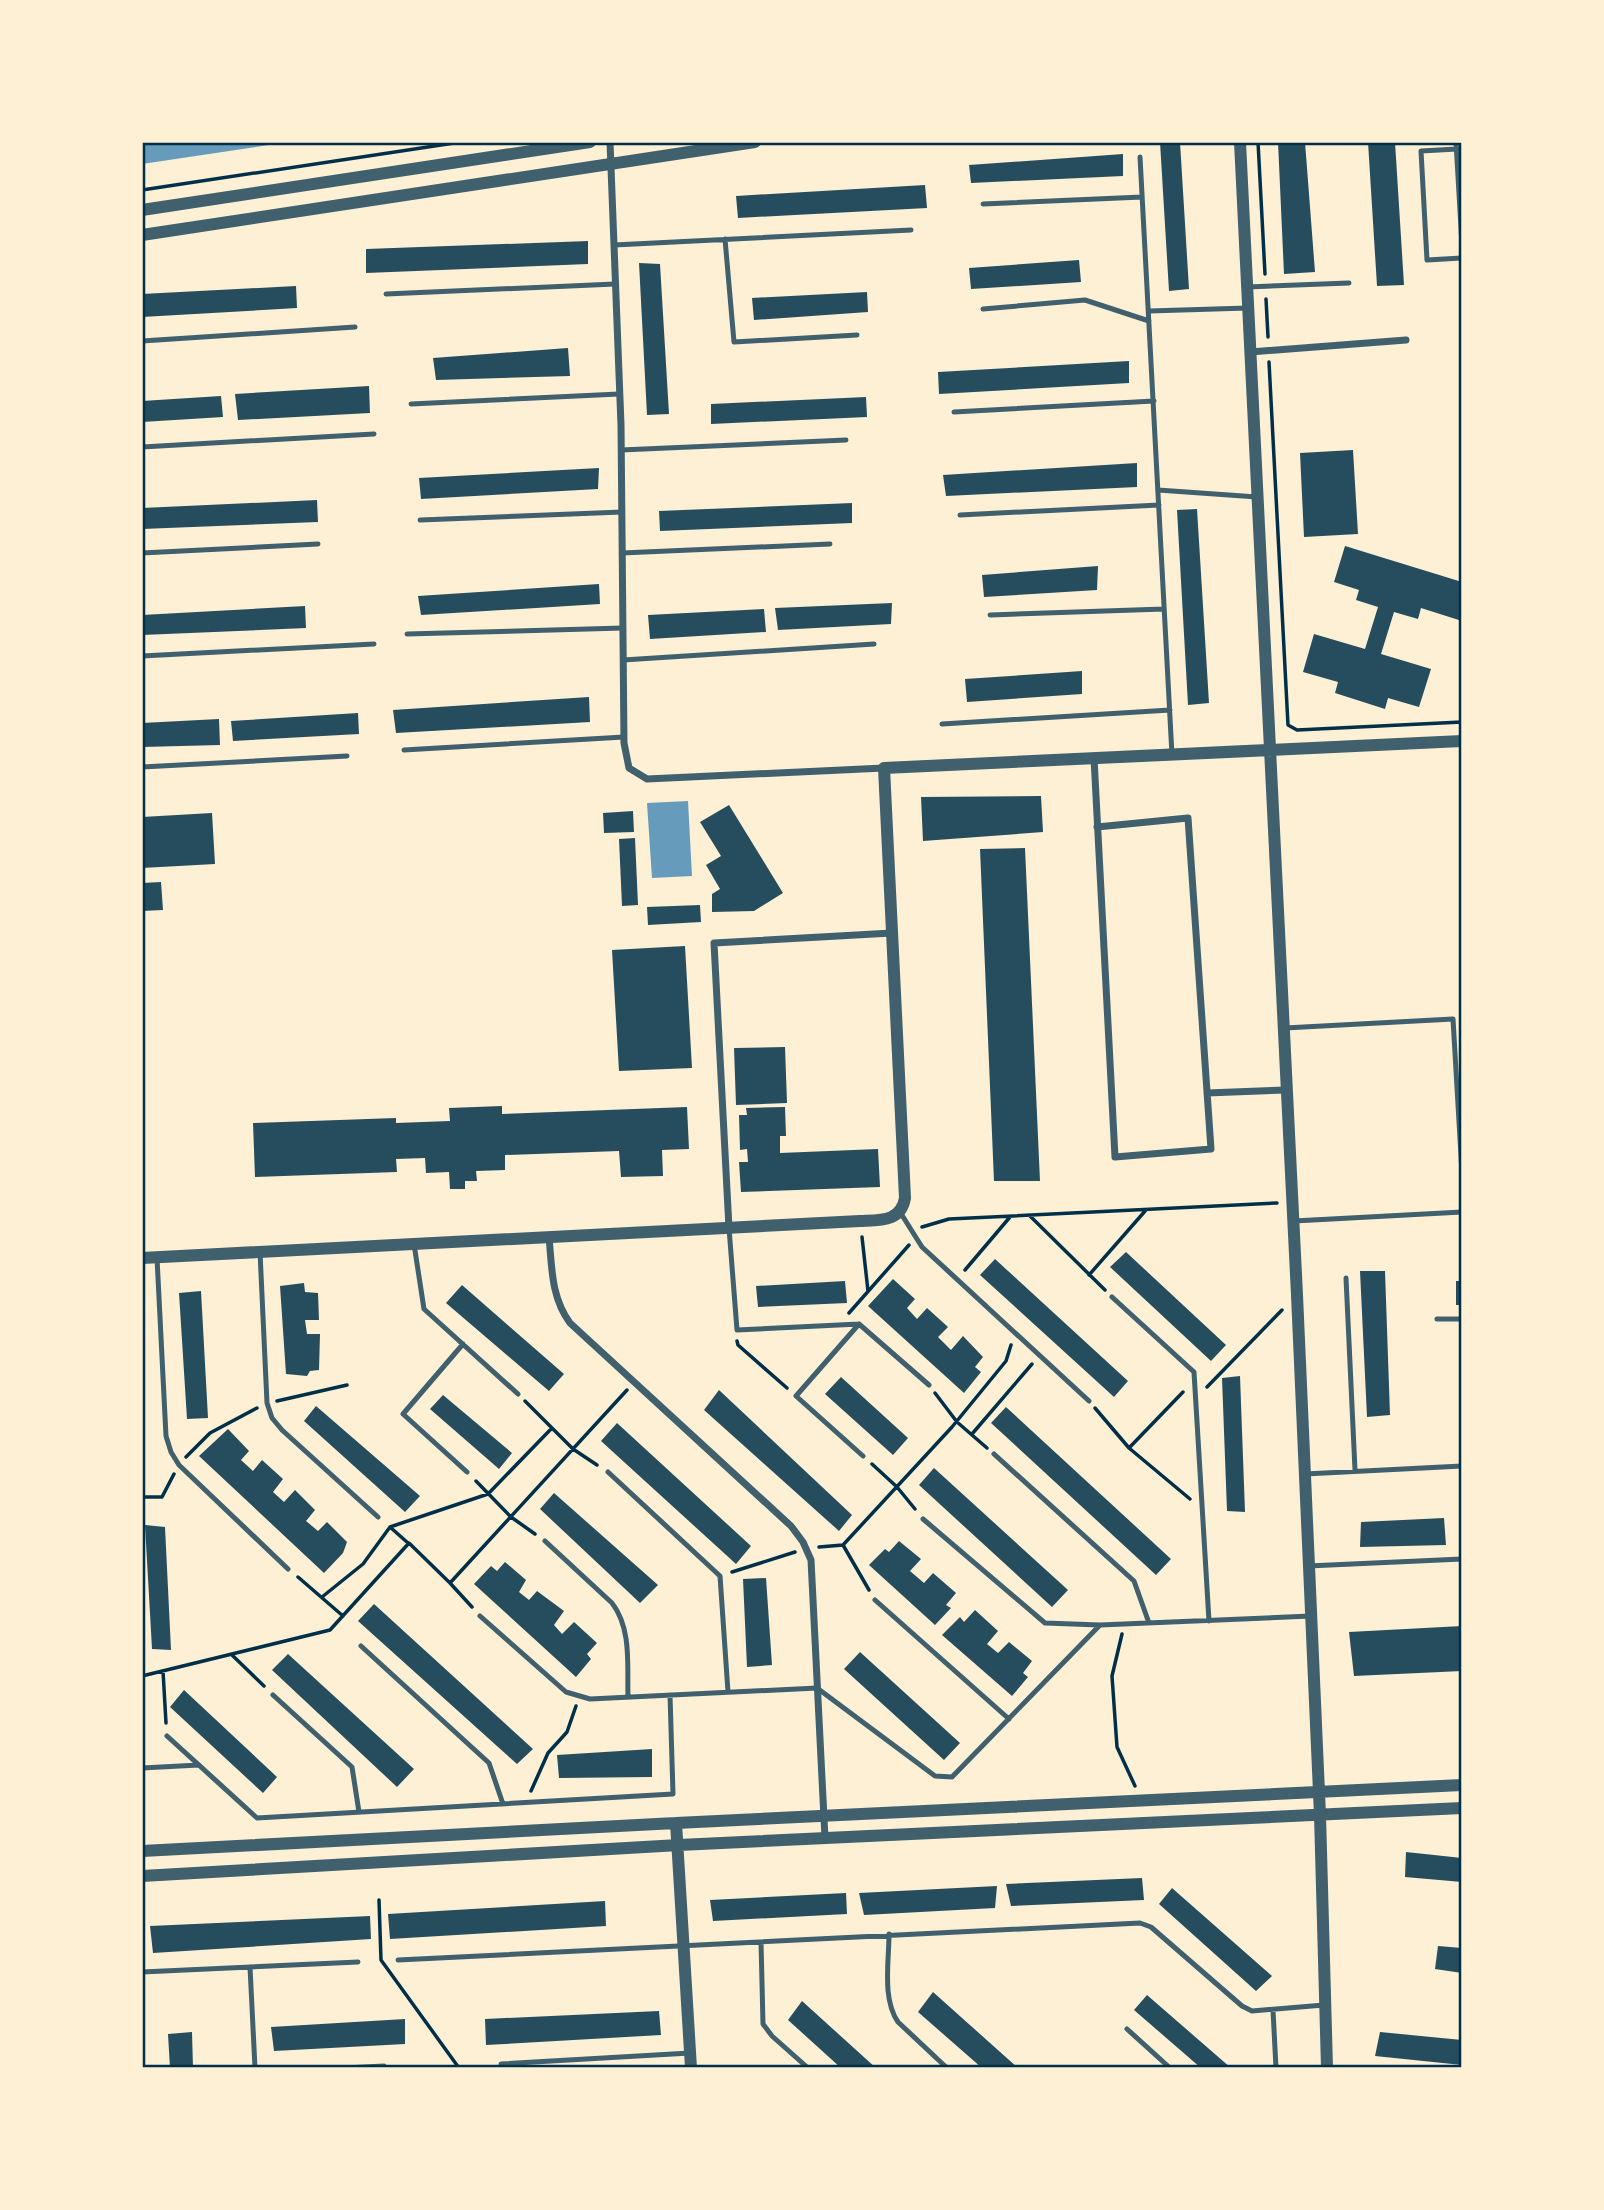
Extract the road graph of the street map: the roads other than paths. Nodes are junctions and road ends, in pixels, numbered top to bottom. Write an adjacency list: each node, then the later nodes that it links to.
1 (590, 142): 10 (street)
2 (610, 142): 7 (street)
3 (755, 142): 7 (street)
4 (1240, 142): 19 (street)
5 (1457, 145): 15 (lane); 16 (lane)
6 (1140, 157): 8 (lane)
7 (611, 164): 12 (street); 14 (street)
8 (1142, 197): 9 (lane); 23 (lane)
9 (983, 204)
10 (142, 210)
11 (911, 230): 13 (lane)
12 (142, 235)
13 (725, 239): 14 (lane); 26 (lane)
14 (614, 245): 18 (street)
15 (1462, 245)
16 (1462, 258)
17 (1349, 283): 19 (lane)
18 (615, 284): 20 (lane); 30 (street)
19 (1247, 287): 21 (street)
20 (386, 294)
21 (1248, 308): 23 (lane); 29 (street)
22 (984, 309): 24 (lane)
23 (1149, 311): 24 (lane)
24 (1149, 321): 31 (lane)
25 (355, 327): 28 (lane)
26 (857, 335)
27 (1406, 340): 29 (street)
28 (142, 341)
29 (1250, 352): 39 (street)
30 (619, 394): 32 (lane); 37 (street)
31 (1154, 401): 33 (lane); 38 (lane)
32 (411, 404)
33 (954, 412)
34 (374, 434): 36 (lane)
35 (846, 440): 37 (lane)
36 (142, 447)
37 (621, 450): 41 (street)
38 (1158, 491): 39 (lane); 40 (lane)
39 (1257, 497): 61 (street)
40 (1159, 505): 42 (lane); 48 (lane)
41 (622, 512): 43 (lane); 47 (street)
42 (960, 515)
43 (420, 520)
44 (318, 544): 46 (lane)
45 (830, 544): 47 (lane)
46 (142, 553)
47 (622, 553): 50 (street)
48 (1164, 609): 49 (lane); 56 (lane)
49 (990, 615)
50 (623, 628): 51 (lane); 55 (street)
51 (407, 634)
52 (374, 644): 54 (lane)
53 (874, 645): 55 (lane)
54 (142, 656)
55 (623, 660): 58 (street)
56 (1170, 710): 57 (lane); 62 (lane)
57 (942, 724)
58 (624, 737): 60 (lane); 66 (street)
59 (1462, 741): 61 (street)
60 (404, 750)
61 (1269, 750): 62 (street); 69 (street)
62 (1172, 755): 64 (street)
63 (347, 756): 65 (lane)
64 (1094, 758): 66 (street); 67 (street)
65 (142, 767)
66 (884, 768): 68 (street)
67 (1097, 827): 71 (street); 71 (street)
68 (892, 933): 73 (street); 76 (street)
69 (1283, 1028): 70 (street); 72 (lane)
70 (1286, 1090): 71 (street); 75 (street)
71 (1207, 1093)
72 (1462, 1173)
73 (900, 1212): 76 (street); 90 (lane)
74 (1462, 1213): 75 (lane)
75 (1293, 1221): 97 (street)
76 (729, 1227): 77 (street); 86 (lane)
77 (549, 1237): 78 (street); 111 (street)
78 (414, 1244): 79 (street); 87 (lane)
79 (260, 1252): 80 (street); 98 (lane)
80 (157, 1257): 81 (street); 103 (lane)
81 (142, 1258)
82 (1346, 1278): 94 (lane)
83 (1112, 1297): 107 (lane)
84 (1462, 1319): 85 (lane)
85 (1437, 1320)
86 (859, 1324): 88 (lane); 92 (lane)
87 (463, 1344): 89 (lane); 95 (lane)
88 (929, 1385)
89 (518, 1394)
90 (1089, 1401)
91 (994, 1454): 108 (lane)
92 (863, 1456)
93 (1462, 1466): 94 (lane)
94 (1355, 1469): 97 (lane)
95 (467, 1472)
96 (608, 1472): 112 (lane)
97 (1304, 1474): 102 (street)
98 (378, 1517)
99 (923, 1519): 109 (lane)
100 (545, 1541): 115 (lane)
101 (1462, 1559): 102 (lane)
102 (1308, 1566): 106 (street)
103 (288, 1569)
104 (875, 1600): 116 (lane)
105 (480, 1616): 115 (lane)
106 (1311, 1616): 107 (lane); 121 (street)
107 (1209, 1620): 108 (lane)
108 (1149, 1623): 109 (lane)
109 (1100, 1625): 116 (lane)
110 (361, 1646): 122 (lane)
111 (817, 1688): 112 (lane); 116 (lane); 126 (street)
112 (728, 1692): 114 (lane)
113 (273, 1695): 124 (lane)
114 (670, 1695): 115 (lane); 122 (lane)
115 (628, 1697)
116 (1009, 1719)
117 (167, 1736): 118 (lane)
118 (199, 1765): 119 (lane); 124 (lane)
119 (142, 1768)
120 (1462, 1785): 121 (street)
121 (1318, 1793): 125 (street); 126 (street)
122 (503, 1804): 124 (lane)
123 (1462, 1808): 125 (street)
124 (359, 1812)
125 (1320, 1815): 128 (street); 139 (street)
126 (823, 1816): 127 (street); 128 (street)
127 (676, 1823): 129 (street); 130 (street)
128 (825, 1839): 129 (street)
129 (679, 1845): 131 (street); 134 (street)
130 (142, 1851)
131 (142, 1876)
132 (889, 1934): 133 (lane); 140 (lane); 149 (lane)
133 (761, 1942): 134 (lane); 148 (lane)
134 (684, 1946): 135 (lane); 142 (street)
135 (398, 1960)
136 (358, 1962): 137 (lane)
137 (250, 1967): 138 (lane); 145 (lane)
138 (142, 1972)
139 (1324, 2005): 140 (lane); 152 (street)
140 (1273, 2010): 151 (lane)
141 (1127, 2029): 150 (lane)
142 (690, 2053): 143 (lane); 147 (street)
143 (501, 2064)
144 (384, 2066): 146 (lane)
145 (255, 2068)
146 (345, 2068)
147 (691, 2068)
148 (808, 2068)
149 (947, 2068)
150 (1170, 2068)
151 (1276, 2068)
152 (1327, 2068)

